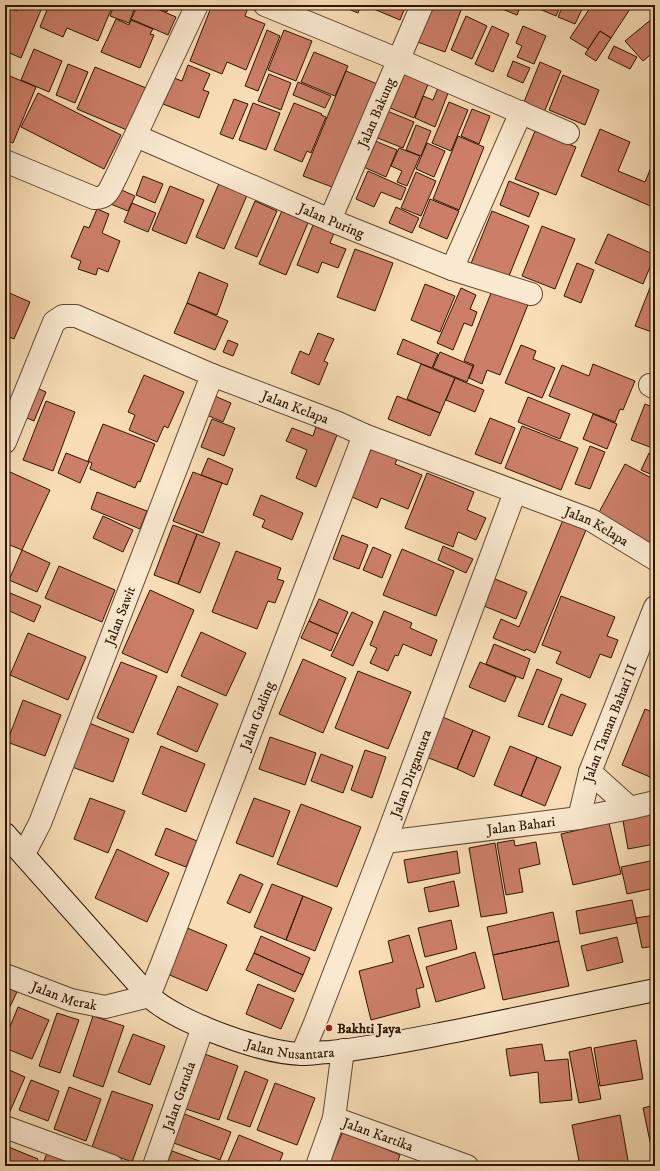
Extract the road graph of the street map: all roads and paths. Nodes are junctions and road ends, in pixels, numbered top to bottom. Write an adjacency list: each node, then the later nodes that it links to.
1 (197, 5): 7 (street)
2 (265, 5): 4 (street)
3 (422, 5): 4 (street, Jalan Bakung)
4 (399, 60): 5 (street); 9 (street, Jalan Bakung)
5 (521, 112): 6 (street); 10 (street)
6 (568, 133)
7 (136, 136): 8 (street); 9 (street, Jalan Puring)
8 (5, 161)
9 (330, 220): 10 (street, Jalan Puring)
10 (452, 269): 11 (street, Jalan Puring)
11 (531, 294)
12 (212, 375): 13 (street, Jalan Kelapa); 14 (street, Jalan Kelapa); 24 (street, Jalan Sawit)
13 (364, 435): 15 (street, Jalan Kelapa); 27 (street, Jalan Gading)
14 (5, 442)
15 (515, 492): 16 (street, Jalan Kelapa); 23 (street, Jalan Dirgantara)
16 (655, 559)
17 (655, 608): 18 (street, Jalan Taman Bahari II)
18 (590, 772): 20 (street); 21 (street, Jalan Taman Bahari II)
19 (655, 802): 20 (street, Jalan Bahari)
20 (630, 808): 21 (street, Jalan Bahari)
21 (579, 818): 23 (street, Jalan Bahari)
22 (5, 834): 24 (street, Jalan Nusantara)
23 (385, 842): 30 (street, Jalan Dirgantara)
24 (24, 854): 27 (street, Jalan Nusantara)
25 (5, 975): 27 (street, Jalan Merak)
26 (655, 990): 29 (street, Jalan Nusantara)
27 (149, 996): 28 (street, Jalan Nusantara)
28 (203, 1027): 30 (street, Jalan Nusantara); 34 (street, Jalan Garuda)
29 (343, 1050): 30 (street, Jalan Nusantara); 31 (street)
30 (302, 1054)
31 (334, 1118): 35 (street); 36 (street, Jalan Kartika)
32 (5, 1127): 33 (street)
33 (112, 1166)
34 (154, 1166)
35 (317, 1166)
36 (467, 1166)

